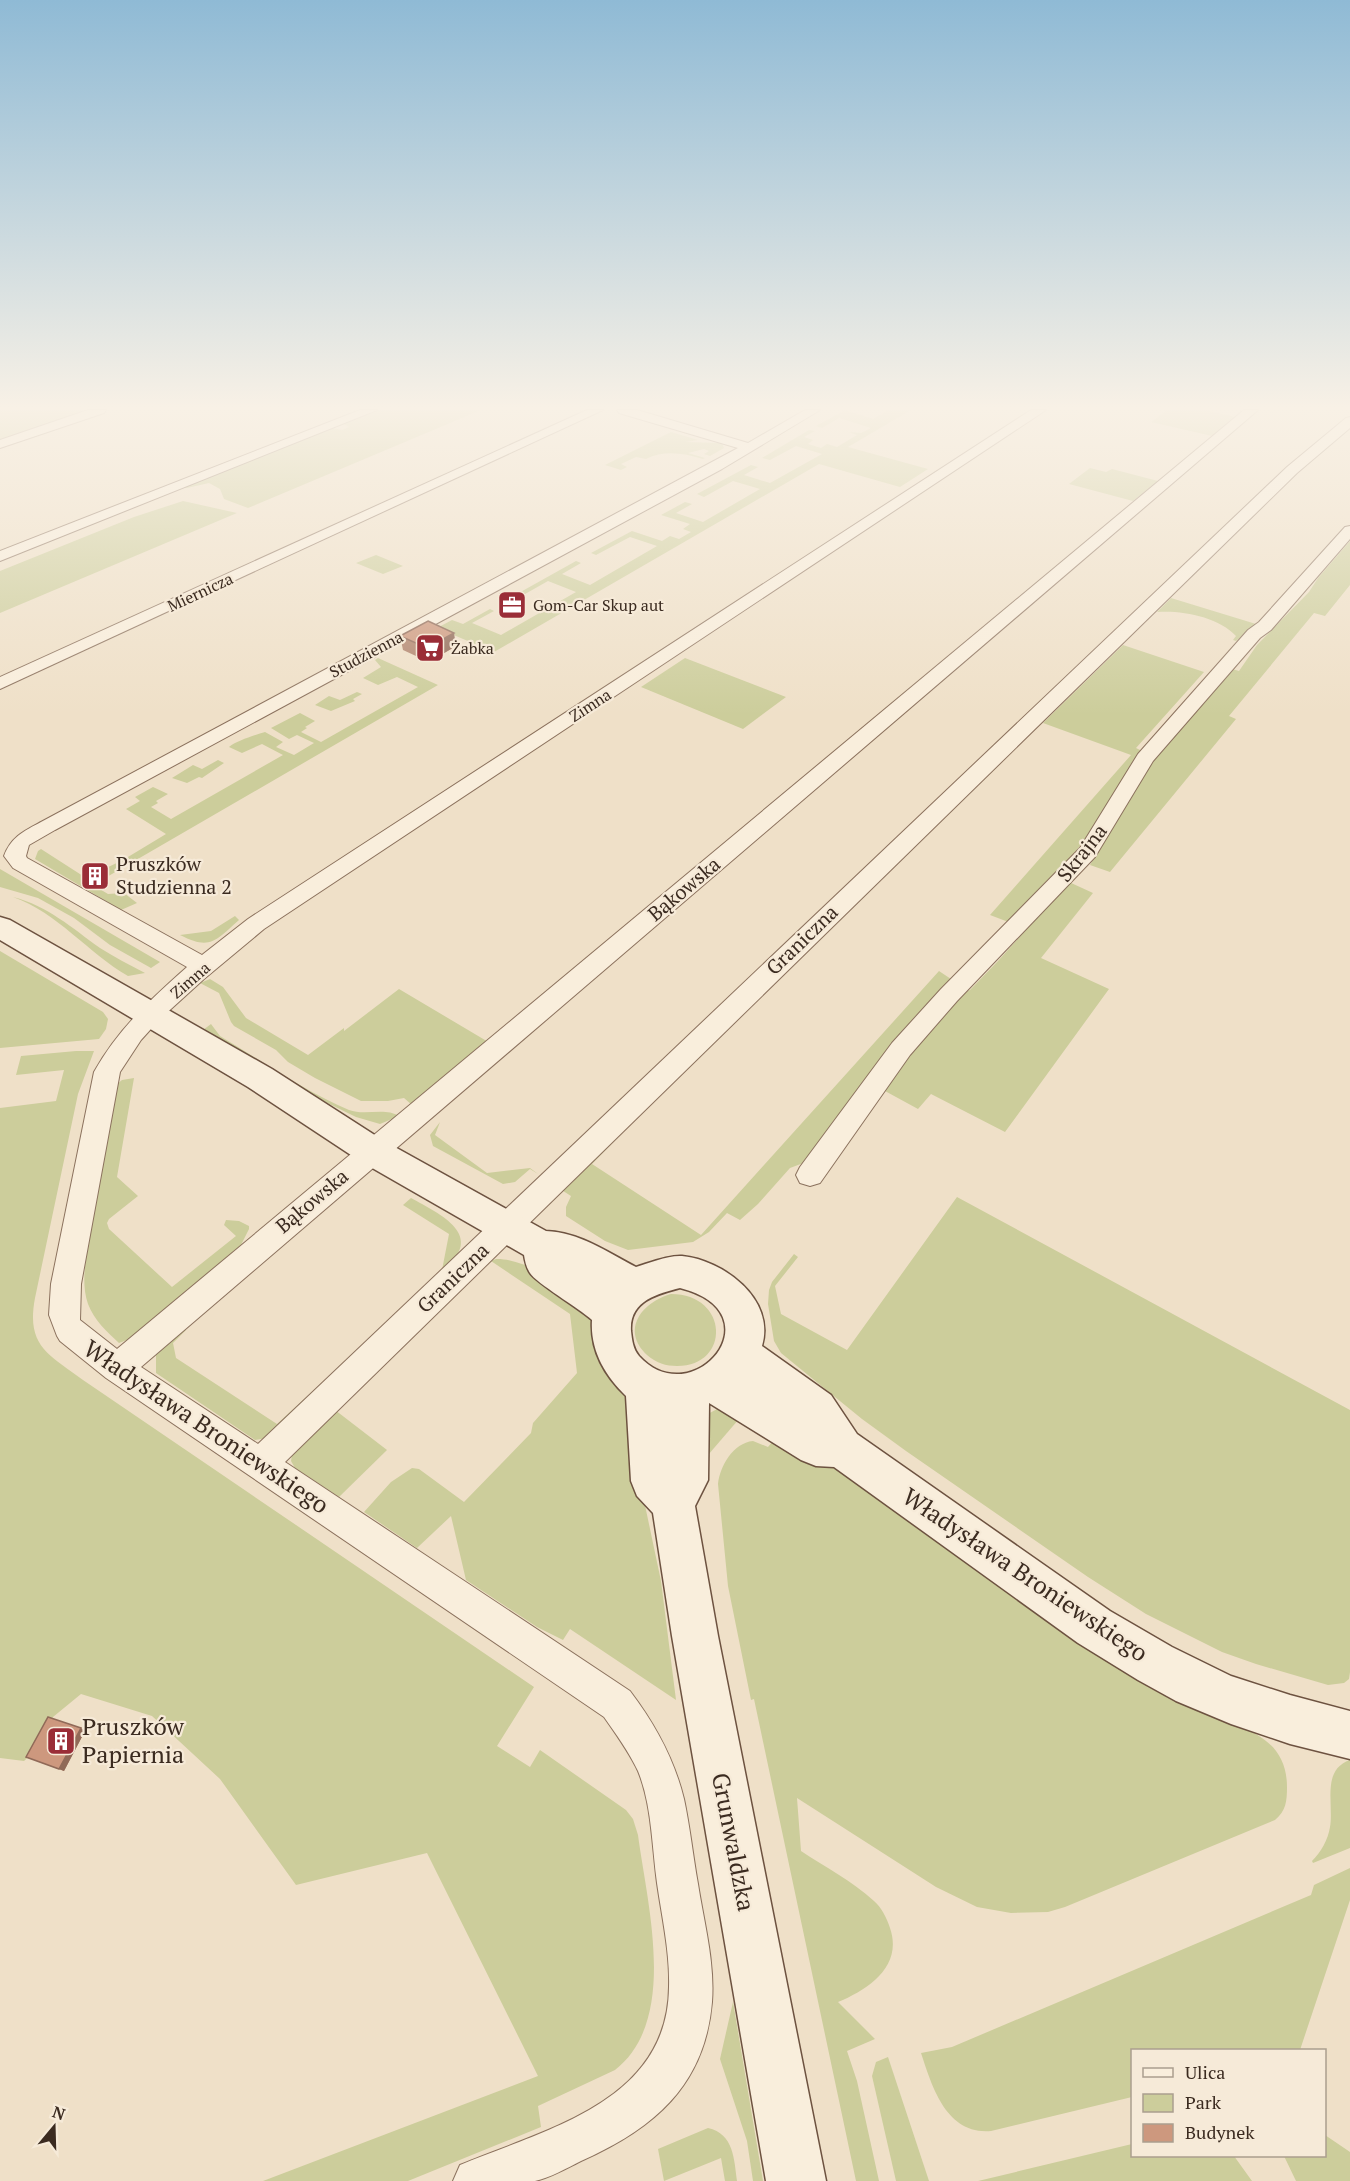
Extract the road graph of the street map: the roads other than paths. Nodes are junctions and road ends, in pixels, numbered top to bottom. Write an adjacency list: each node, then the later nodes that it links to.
1 (112, 512): 8 (street)
2 (375, 512): 9 (street, Miernicza)
3 (629, 512): 11 (street, Studzienna)
4 (885, 512): 11 (street, Zimna)
5 (1131, 512): 13 (street, Bąkowska)
6 (1250, 512): 15 (street, Graniczna)
7 (1350, 530): 14 (street, Skrajna)
8 (0, 556)
9 (0, 684)
10 (0, 927): 12 (street)
11 (205, 967): 12 (street, Zimna)
12 (152, 1014): 13 (street); 18 (street, Władysława Broniewskiego)
13 (372, 1151): 15 (street); 18 (street, Bąkowska)
14 (810, 1174)
15 (505, 1227): 16 (street); 22 (street, Graniczna)
16 (624, 1300): 17 (street); 19 (street)
17 (741, 1351): 20 (street); 21 (street, Władysława Broniewskiego)
18 (117, 1368): 22 (street, Władysława Broniewskiego)
19 (646, 1385): 20 (street); 23 (street)
20 (701, 1387): 21 (street, Władysława Broniewskiego); 23 (street)
21 (842, 1448): 24 (street, Władysława Broniewskiego)
22 (259, 1465): 25 (street, Władysława Broniewskiego)
23 (673, 1503): 26 (street, Grunwaldzka)
24 (1350, 1735)
25 (476, 2181)
26 (796, 2181)

